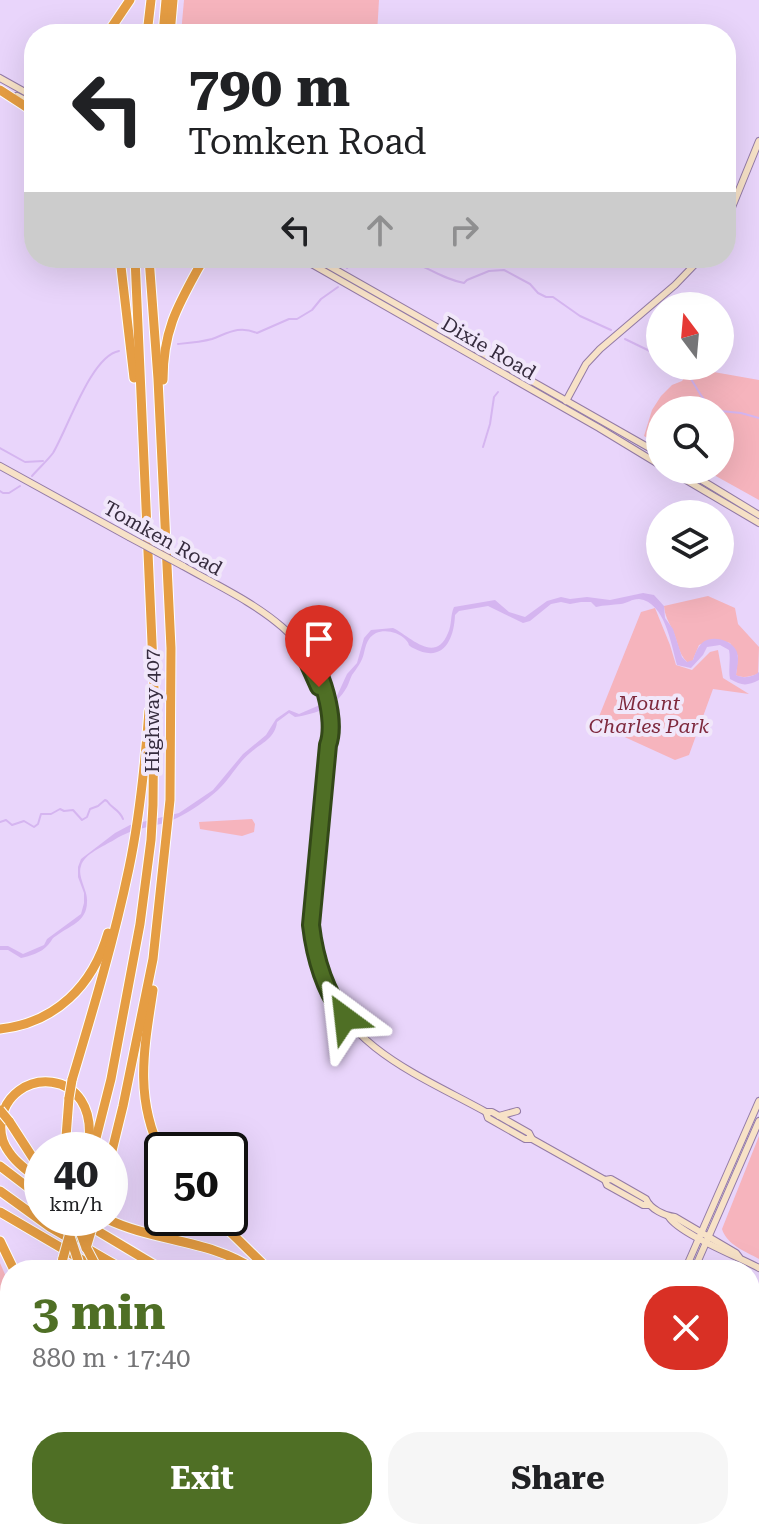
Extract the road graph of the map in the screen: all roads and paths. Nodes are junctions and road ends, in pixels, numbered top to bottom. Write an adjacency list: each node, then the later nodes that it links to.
1 (130, 0): 5 (highway)
2 (151, 0): 6 (highway)
3 (166, 0): 7 (highway)
4 (173, 0): 8 (highway)
5 (114, 24)
6 (148, 24)
7 (164, 24)
8 (171, 24)
9 (0, 78): 11 (main road)
10 (0, 88): 12 (main road); 13 (highway)
11 (24, 91)
12 (24, 100)
13 (24, 105)
14 (759, 141): 15 (main road)
15 (736, 197)
16 (121, 268): 27 (highway)
17 (135, 268): 27 (highway, Highway 407)
18 (150, 268): 28 (highway, Highway 407)
19 (198, 268): 28 (highway)
20 (318, 268): 25 (main road, Dixie Road)
21 (333, 268): 24 (main road, Dixie Road)
22 (691, 268): 23 (main road)
23 (572, 387): 24 (main road); 26 (main road)
24 (567, 400): 25 (main road); 26 (main road, Dixie Road)
25 (562, 408): 30 (main road, Dixie Road)
26 (582, 409): 29 (main road, Dixie Road)
27 (142, 432): 40 (highway, Highway 407)
28 (161, 443): 42 (highway, Highway 407)
29 (646, 446)
30 (646, 457)
31 (0, 466): 47 (main road, Tomken Road, bridge)
32 (696, 484): 34 (main road)
33 (705, 484): 35 (main road)
34 (726, 500)
35 (727, 500)
36 (734, 504): 37 (main road)
37 (745, 511): 38 (main road); 39 (main road)
38 (759, 515)
39 (759, 523)
40 (154, 688): 41 (highway); 52 (highway, Highway 407)
41 (124, 889): 43 (highway); 50 (highway, bridge)
42 (153, 959): 53 (highway, Highway 407); 54 (highway)
43 (0, 1029)
44 (759, 1101): 62 (main road)
45 (0, 1110): 56 (highway, bridge)
46 (517, 1111): 48 (main road)
47 (486, 1112): 48 (main road, Tomken Road); 55 (main road, Tomken Road)
48 (499, 1116): 55 (main road, Tomken Road)
49 (759, 1121): 63 (main road)
50 (66, 1132)
51 (90, 1132): 58 (highway)
52 (95, 1132)
53 (117, 1132)
54 (153, 1132)
55 (532, 1139): 65 (main road, Tomken Road)
56 (24, 1144)
57 (0, 1166): 59 (highway)
58 (24, 1167)
59 (24, 1184)
60 (0, 1191): 85 (highway)
61 (0, 1212): 82 (highway)
62 (708, 1216): 65 (main road); 72 (main road)
63 (714, 1225): 72 (main road); 74 (main road)
64 (128, 1227): 87 (highway)
65 (686, 1227): 72 (main road, Tomken Road); 78 (main road)
66 (70, 1236): 81 (highway, bridge)
67 (70, 1236): 80 (highway, bridge)
68 (81, 1236): 84 (highway, bridge)
69 (90, 1236): 83 (highway, bridge)
70 (106, 1236): 86 (highway)
71 (234, 1236): 88 (highway)
72 (704, 1238): 74 (main road, Tomken Road); 75 (main road, Tomken Road); 76 (main road); 78 (main road)
73 (0, 1241): 79 (highway)
74 (719, 1242): 77 (main road, Tomken Road)
75 (722, 1251): 76 (main road); 77 (main road, Tomken Road)
76 (700, 1257): 89 (main road)
77 (739, 1257): 90 (main road, Tomken Road)
78 (691, 1258)
79 (9, 1260)
80 (62, 1260)
81 (78, 1260)
82 (81, 1260)
83 (83, 1260)
84 (93, 1260)
85 (107, 1260)
86 (147, 1260)
87 (238, 1260)
88 (259, 1260)
89 (699, 1260)
90 (744, 1260)

